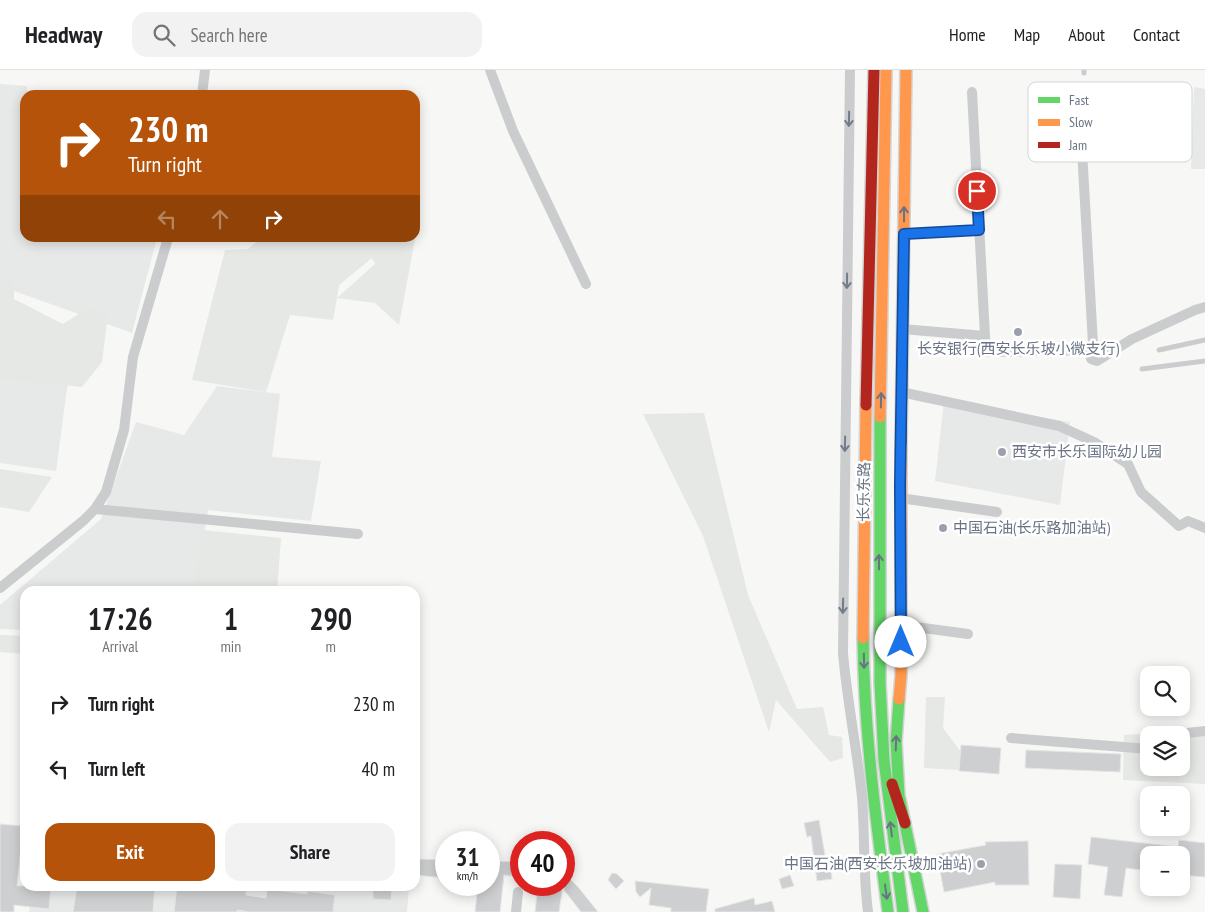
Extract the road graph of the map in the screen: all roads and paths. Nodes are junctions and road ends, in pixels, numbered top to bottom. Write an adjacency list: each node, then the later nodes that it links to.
1 (205, 70): 7 (street)
2 (490, 70): 13 (street)
3 (850, 70): 39 (street, one-way to 39)
4 (874, 70): 40 (main road, 长乐东路, one-way to 40)
5 (886, 70): 35 (main road, 长乐东路, one-way to 5)
6 (906, 70): 11 (main road, one-way to 6)
7 (203, 90)
8 (972, 92): 10 (street)
9 (1083, 162): 18 (street)
10 (979, 230): 11 (street); 16 (street)
11 (904, 234): 15 (main road)
12 (167, 242): 24 (street)
13 (586, 284)
14 (1205, 307): 18 (street)
15 (902, 329): 16 (street); 22 (main road)
16 (984, 336): 18 (street)
17 (1205, 340): 19 (lane)
18 (1089, 350)
19 (1159, 350)
20 (1205, 361): 21 (lane)
21 (1142, 369)
22 (901, 392): 23 (main road); 26 (street)
23 (900, 498): 25 (street); 29 (main road)
24 (95, 509): 27 (street); 28 (street)
25 (997, 512)
26 (1205, 528)
27 (358, 534)
28 (0, 588)
29 (901, 625): 30 (street); 36 (main road, one-way to 29)
30 (968, 634)
31 (1205, 730): 32 (street)
32 (1190, 732)
33 (1011, 738): 34 (street)
34 (1140, 748)
35 (884, 760): 36 (main road); 41 (main road, 长乐东路, one-way to 35)
36 (906, 823): 42 (main road)
37 (518, 896): 38 (street)
38 (516, 912)
39 (868, 912)
40 (888, 912)
41 (904, 912)
42 (923, 912)

